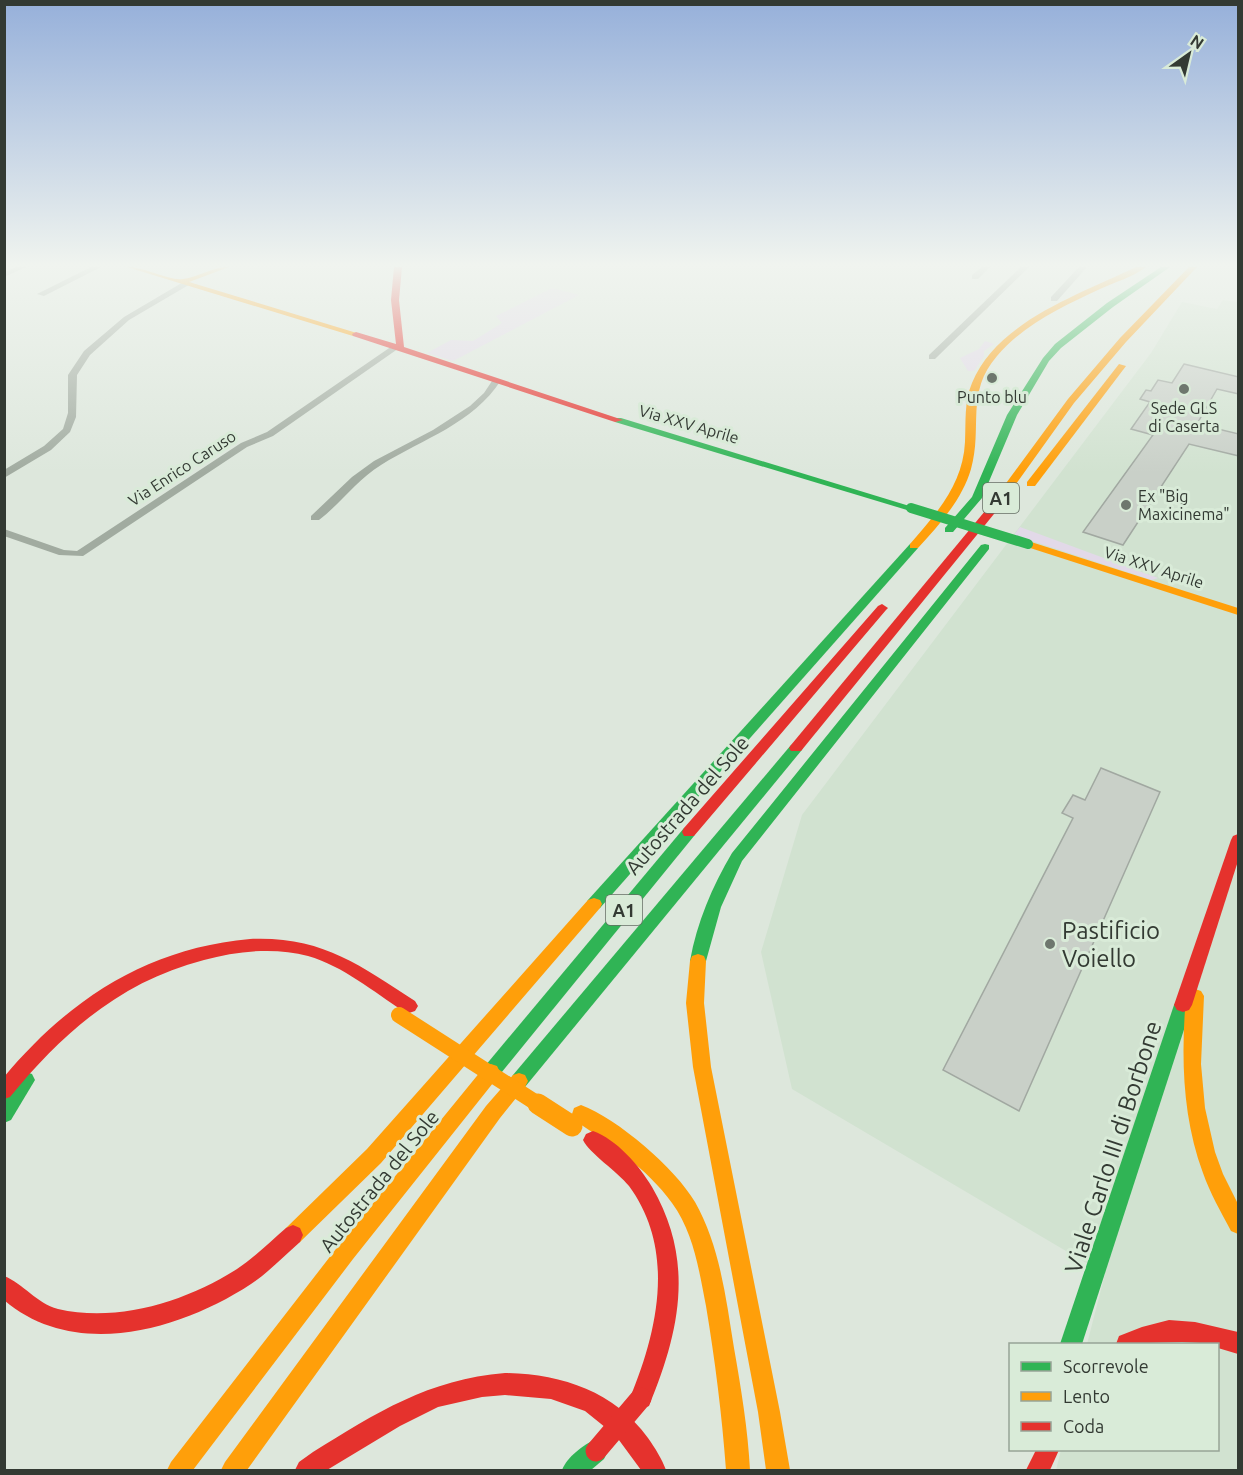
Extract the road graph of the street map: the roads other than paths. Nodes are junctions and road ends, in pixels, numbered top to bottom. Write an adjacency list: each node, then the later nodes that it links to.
1 (105, 336): 14 (street)
2 (365, 336): 10 (main road, Via XXV Aprile)
3 (398, 336): 10 (main road)
4 (954, 336): 12 (street)
5 (1014, 336): 30 (main road)
6 (1071, 336): 19 (main road, A1)
7 (1127, 336): 38 (main road, A1)
8 (1145, 336): 9 (main road)
9 (1140, 343)
10 (399, 346): 13 (main road, Via XXV Aprile); 18 (street, Via Enrico Caruso)
11 (1130, 356): 15 (main road)
12 (932, 357)
13 (497, 380): 16 (street); 21 (main road, Via XXV Aprile, bridge)
14 (4, 475)
15 (1021, 499)
16 (315, 518)
17 (1003, 524): 43 (main road)
18 (4, 532)
19 (938, 543)
20 (892, 597): 37 (main road, Autostrada del Sole / A1)
21 (1239, 612)
22 (1239, 840): 23 (main road, Viale Carlo III di Borbone)
23 (1198, 963): 29 (main road, Viale Carlo III di Borbone); 31 (main road, Viale Carlo III di Borbone)
24 (404, 1011): 25 (main road); 26 (main road); 28 (main road); 40 (main road, bridge)
25 (541, 1089)
26 (4, 1091)
27 (576, 1111): 42 (main road)
28 (4, 1114)
29 (1239, 1224)
30 (4, 1286)
31 (1071, 1343)
32 (1129, 1343): 33 (main road)
33 (1239, 1343)
34 (1043, 1451): 36 (main road)
35 (1047, 1451): 36 (main road)
36 (1039, 1467)
37 (180, 1470)
38 (233, 1470)
39 (308, 1470): 41 (main road)
40 (574, 1470)
41 (654, 1470)
42 (738, 1470)
43 (778, 1470)

